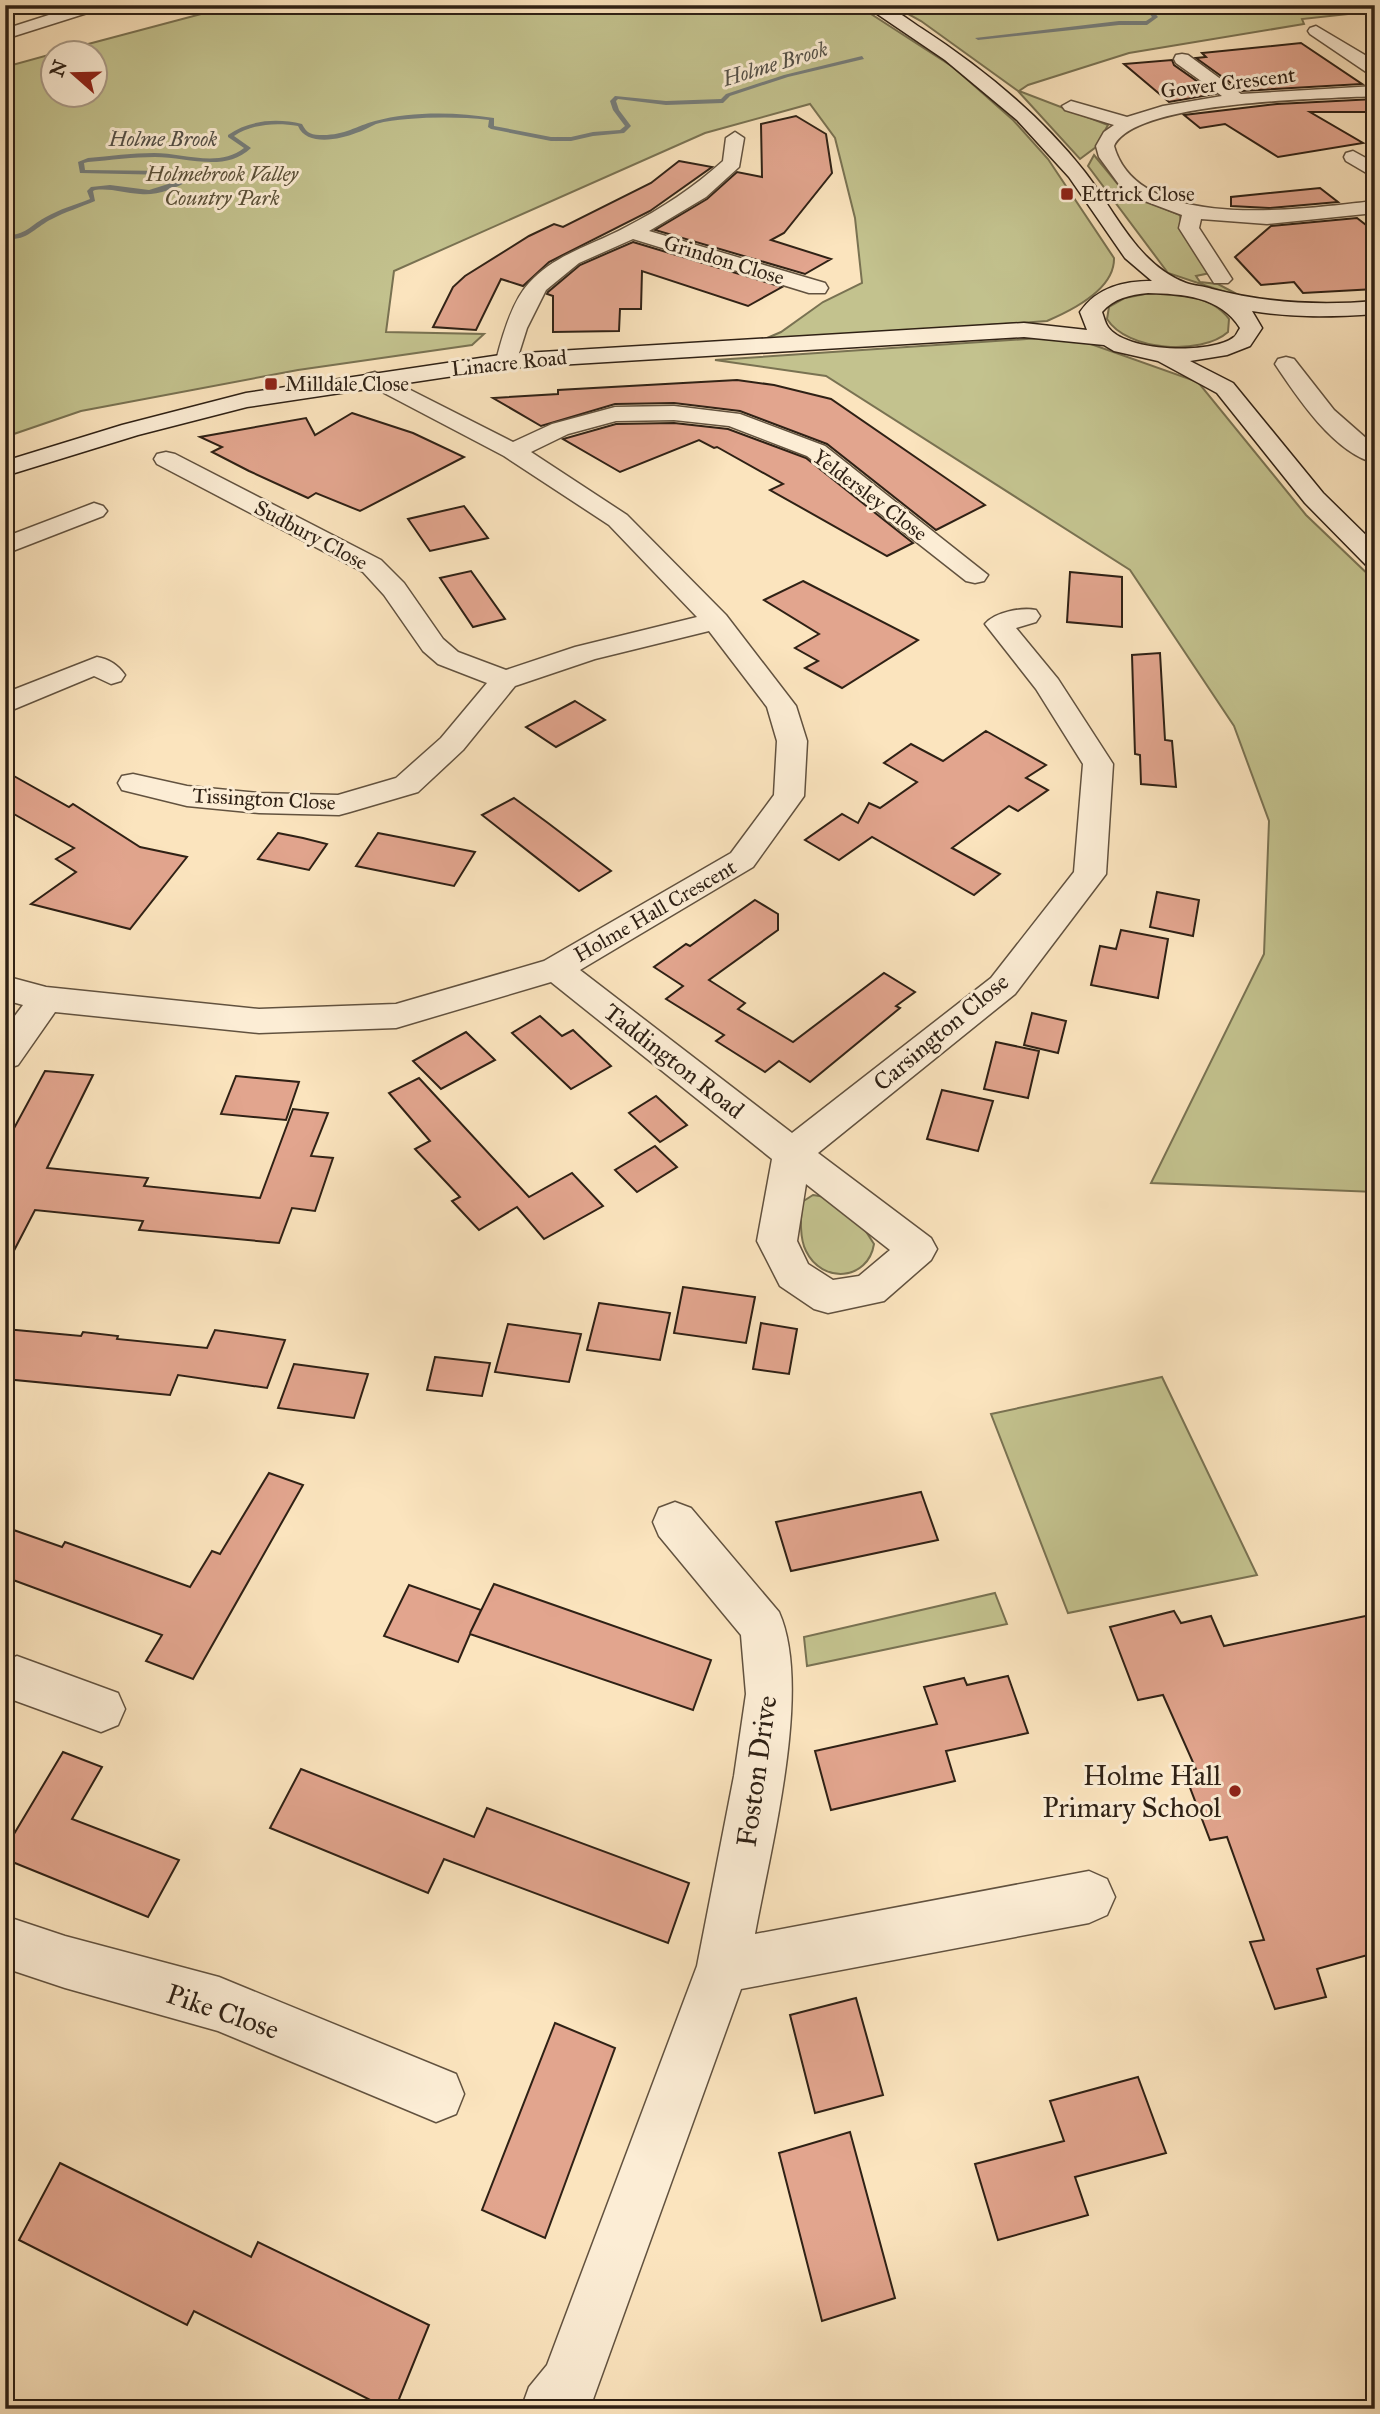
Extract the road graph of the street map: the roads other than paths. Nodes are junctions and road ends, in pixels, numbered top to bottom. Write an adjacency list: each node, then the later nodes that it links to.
1 (97, 5): 4 (street)
2 (872, 5): 19 (street)
3 (1316, 31): 6 (street)
4 (5, 34)
5 (1182, 59): 8 (street)
6 (1375, 73)
7 (1375, 91): 8 (street, Gower Crescent)
8 (1238, 100): 10 (street, Gower Crescent)
9 (1071, 106): 10 (street)
10 (1128, 123): 16 (street, Gower Crescent)
11 (735, 138): 18 (street)
12 (1353, 157): 13 (street)
13 (1375, 172)
14 (1375, 207): 15 (street, Gower Crescent)
15 (1348, 210): 16 (street, Gower Crescent); 17 (street)
16 (1192, 212): 22 (street)
17 (1375, 229)
18 (632, 232): 20 (street, Grindon Close); 31 (street)
19 (1134, 256): 21 (street); 23 (street)
20 (817, 288)
21 (1180, 289): 22 (street); 23 (street)
22 (1222, 289): 26 (street); 29 (street)
23 (1119, 292): 25 (street)
24 (1375, 307): 26 (street)
25 (1091, 312): 27 (street, Linacre Road); 28 (street)
26 (1304, 312): 29 (street)
27 (1024, 330): 28 (street, Linacre Road); 31 (street, Linacre Road)
28 (1110, 339): 30 (street, Linacre Road)
29 (1243, 339): 30 (street); 34 (street)
30 (1160, 355): 34 (street)
31 (508, 361): 33 (street, Linacre Road)
32 (1286, 364): 36 (street)
33 (375, 379): 35 (street, Holme Hall Crescent); 38 (street, Linacre Road)
34 (1225, 388): 41 (street)
35 (513, 451): 42 (street, Yeldersley Close); 44 (street, Holme Hall Crescent)
36 (1375, 456)
37 (166, 459): 46 (street, Sudbury Close)
38 (5, 469)
39 (94, 511): 40 (street)
40 (5, 546)
41 (1374, 558)
42 (975, 575)
43 (1026, 616): 53 (street, Carsington Close)
44 (716, 621): 46 (street); 49 (street, Holme Hall Crescent)
45 (111, 675): 47 (street)
46 (505, 680): 48 (street, Tissington Close)
47 (5, 704)
48 (133, 783)
49 (556, 969): 51 (street, Holme Hall Crescent); 53 (street, Taddington Road)
50 (5, 988): 51 (street, Holme Hall Crescent)
51 (46, 999): 52 (street)
52 (5, 1056)
53 (792, 1154)
54 (675, 1522): 59 (street, Foston Drive)
55 (9, 1684): 56 (street)
56 (101, 1709)
57 (1089, 1897): 59 (street)
58 (5, 1942): 60 (street, Pike Close)
59 (723, 1966): 61 (street, Foston Drive)
60 (436, 2094)
61 (551, 2409)

